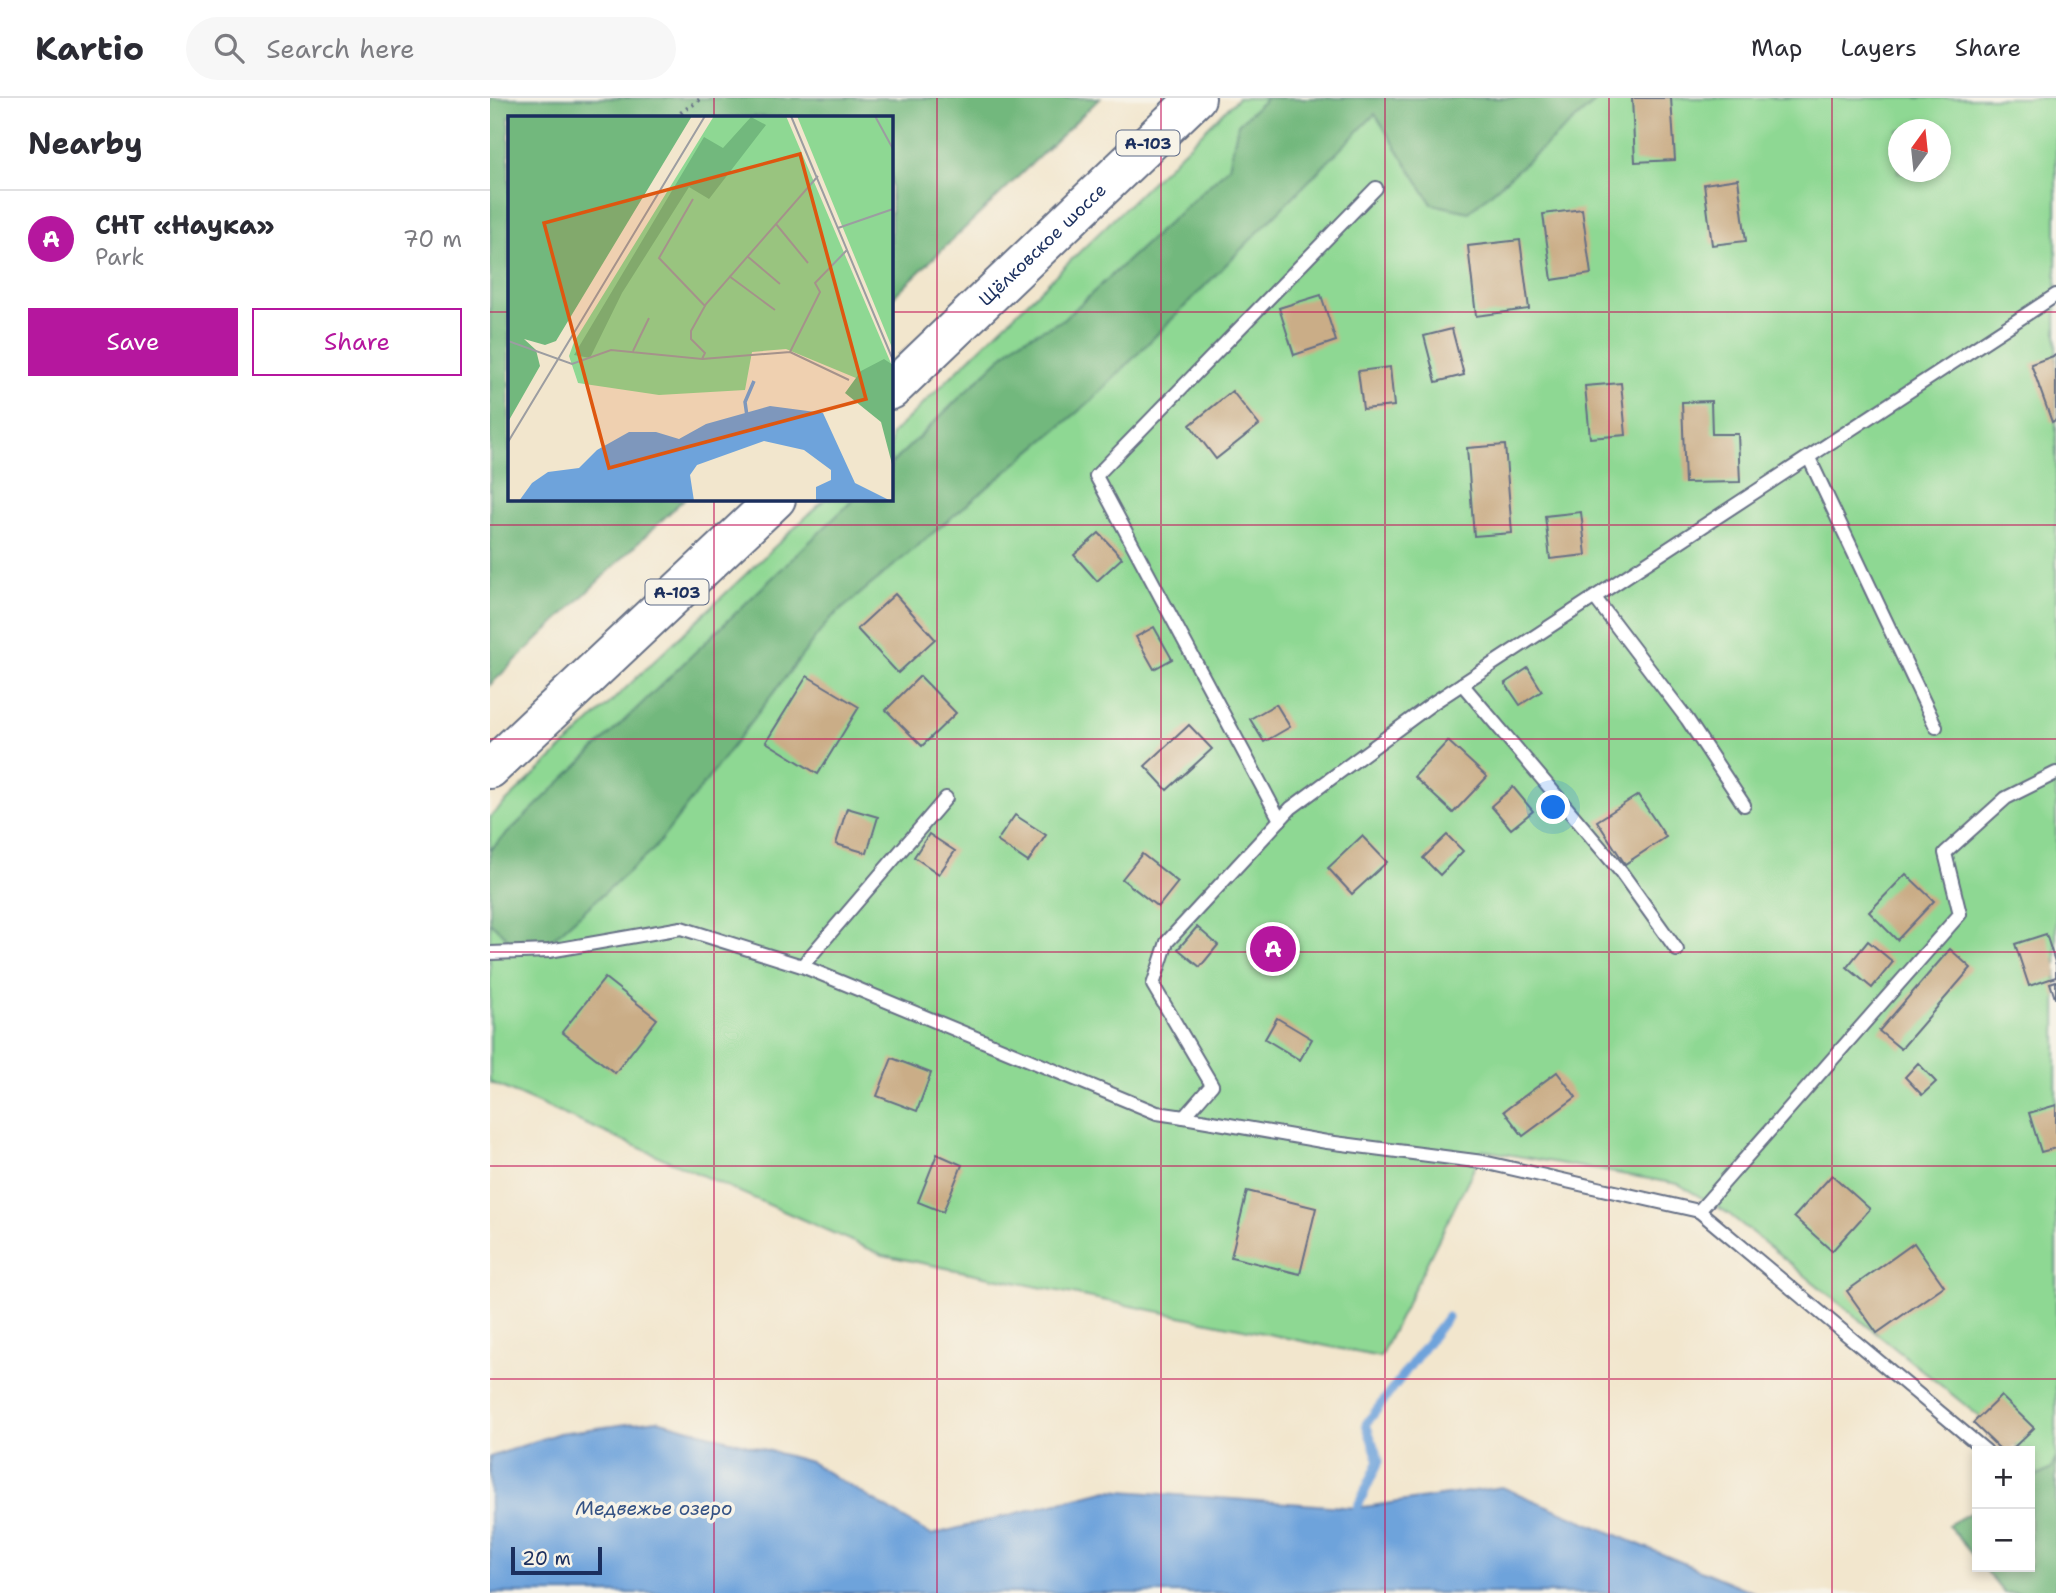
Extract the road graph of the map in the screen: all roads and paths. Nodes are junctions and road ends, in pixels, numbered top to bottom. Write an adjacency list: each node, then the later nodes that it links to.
1 (702, 98): 3 (path)
2 (1196, 98): 6 (main road, Щёлковское шоссе / А-103)
3 (676, 116)
4 (1376, 188): 16 (lane)
5 (2056, 295): 7 (lane)
6 (892, 389)
7 (1809, 458): 9 (lane); 11 (lane)
8 (775, 500): 12 (main road, А-103)
9 (1595, 598): 10 (lane); 15 (lane)
10 (1462, 684): 16 (lane); 17 (lane)
11 (1936, 727)
12 (490, 769)
13 (2056, 774): 21 (lane)
14 (946, 798): 19 (lane)
15 (1744, 805)
16 (1280, 820): 20 (lane)
17 (1677, 950)
18 (490, 953): 19 (lane)
19 (802, 966): 20 (lane)
20 (1184, 1116): 21 (lane)
21 (1699, 1211): 22 (lane)
22 (1980, 1446)

